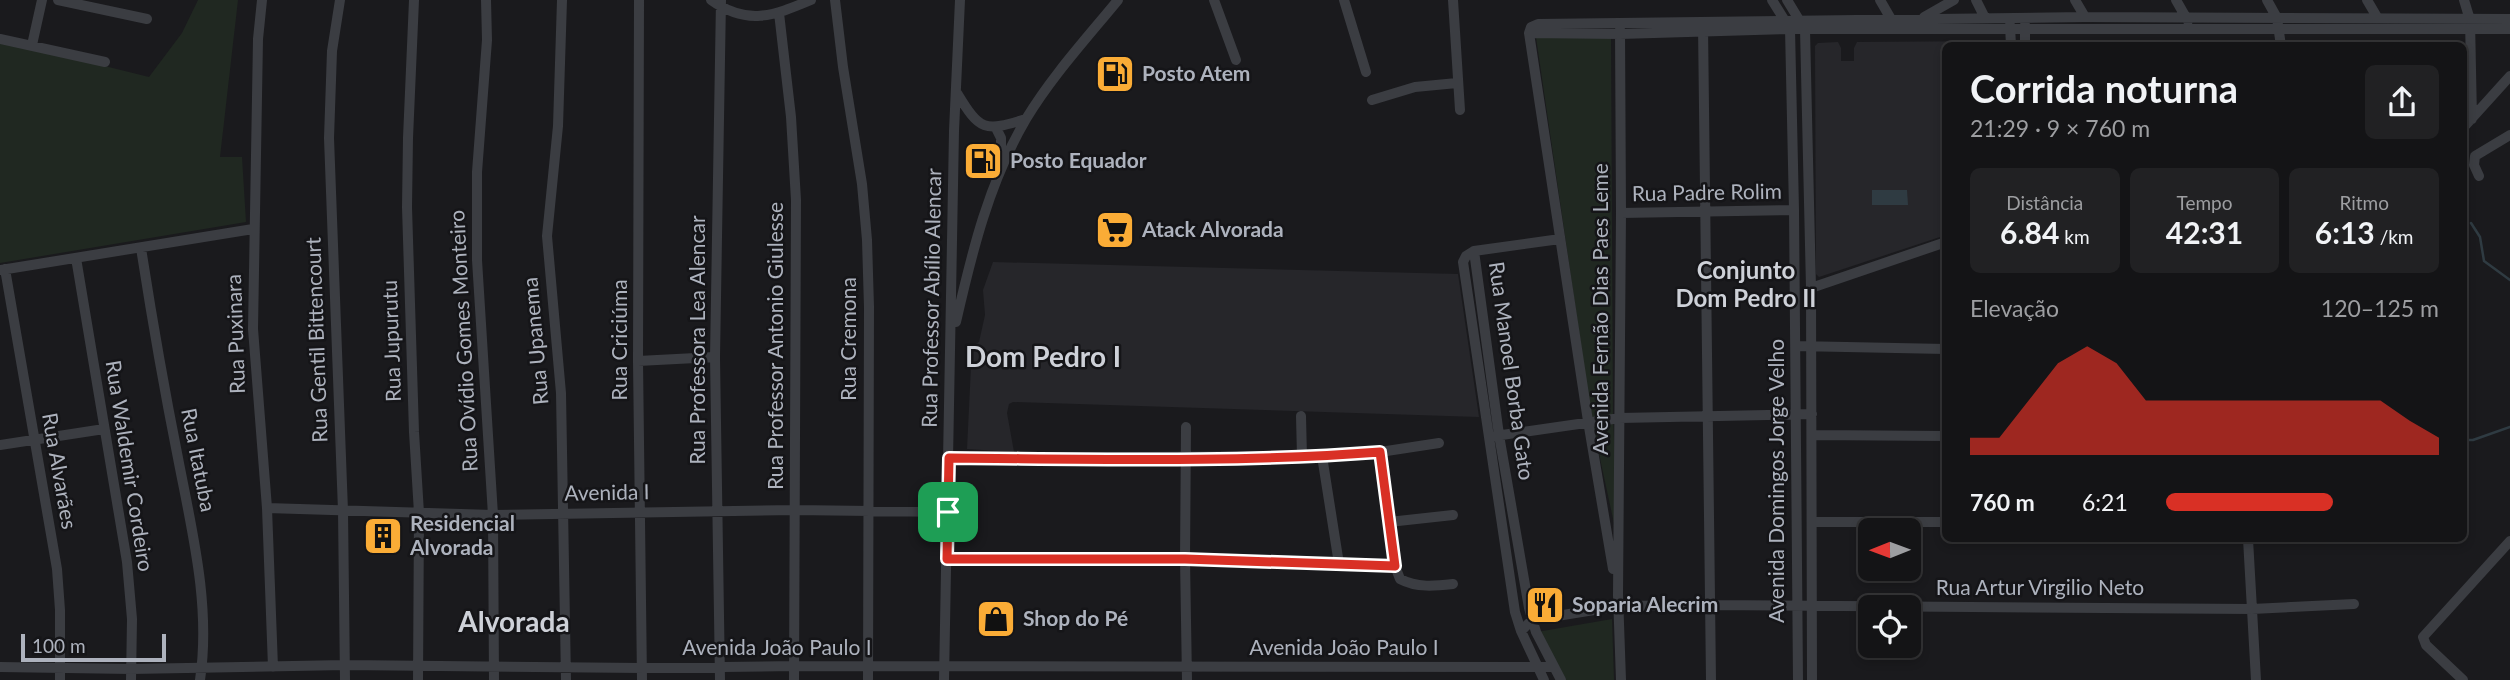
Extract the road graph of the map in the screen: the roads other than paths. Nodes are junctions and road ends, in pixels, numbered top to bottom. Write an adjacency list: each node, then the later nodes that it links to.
1 (41, 0): 55 (street)
2 (58, 0): 37 (street)
3 (262, 0): 75 (street, Rua Puxinara)
4 (340, 0): 113 (street, Rua Gentil Bittencourt)
5 (414, 0): 118 (street, Rua Jupurutu)
6 (486, 0): 120 (street, Rua Ovídio Gomes Monteiro)
7 (562, 0): 119 (street, Rua Upanema)
8 (639, 0): 90 (street, Rua Criciúma)
9 (710, 0): 27 (street)
10 (811, 0): 28 (street)
11 (835, 0): 114 (street, Rua Cremona)
12 (960, 0): 61 (street, Rua Professor Abílio Alencar)
13 (1118, 0): 65 (street)
14 (1214, 0): 56 (street)
15 (1344, 0): 58 (street)
16 (1453, 0): 60 (street)
17 (1772, 0): 40 (street)
18 (1787, 0): 41 (street)
19 (1880, 0): 38 (street)
20 (1954, 0): 32 (street)
21 (1976, 0): 33 (street)
22 (2075, 0): 29 (street)
23 (2176, 0): 30 (street)
24 (2267, 0): 36 (street)
25 (2367, 0): 31 (street)
26 (2464, 0): 42 (street)
27 (721, 4): 28 (street); 89 (street, Rua Professora Lea Alencar)
28 (779, 13): 112 (street, Rua Professor Antonio Giulesse)
29 (2085, 17): 30 (street); 35 (street)
30 (2186, 17): 36 (street); 49 (street)
31 (2377, 17): 36 (street); 42 (street)
32 (1922, 18): 33 (street); 38 (street); 46 (street)
33 (1985, 18): 34 (street)
34 (2010, 18): 35 (street); 47 (street)
35 (2025, 18): 48 (street)
36 (2277, 18): 50 (street)
37 (147, 19)
38 (1891, 19): 41 (street)
39 (2510, 19): 42 (street)
40 (1787, 25): 41 (street); 43 (street); 72 (street, Avenida Domingos Jorge Velho)
41 (1802, 25): 46 (street); 84 (street, Avenida Domingos Jorge Velho)
42 (2470, 25): 45 (street); 50 (street); 66 (street)
43 (1703, 27): 44 (street); 73 (street)
44 (1620, 28): 74 (street, Avenida Fernão Dias Paes Leme); 76 (street, Avenida Fernão Dias Paes Leme)
45 (2510, 29)
46 (1922, 30): 47 (street)
47 (2010, 30): 48 (street); 52 (street)
48 (2025, 30): 49 (street); 53 (street)
49 (2192, 30): 50 (street)
50 (2280, 30): 54 (street)
51 (0, 39): 55 (street)
52 (2011, 42)
53 (2025, 42)
54 (2281, 42)
55 (32, 46): 57 (street)
56 (1236, 60)
57 (105, 62)
58 (1366, 72)
59 (2510, 76): 66 (street)
60 (1457, 83): 62 (street); 63 (street)
61 (956, 91): 64 (street); 68 (street, Rua Professor Abílio Alencar)
62 (1372, 100)
63 (1460, 110)
64 (973, 119): 67 (street); 68 (street)
65 (1026, 119): 67 (street); 70 (street)
66 (2468, 122)
67 (996, 128): 70 (street)
68 (954, 131): 77 (street, Rua Professor Abílio Alencar)
69 (2510, 135): 71 (street)
70 (1001, 166): 79 (street)
71 (2479, 176)
72 (1794, 210): 73 (street, Rua Padre Rolim); 86 (street, Avenida Domingos Jorge Velho)
73 (1706, 212): 74 (street, Rua Padre Rolim); 94 (street)
74 (1621, 213): 95 (street, Avenida Fernão Dias Paes Leme)
75 (253, 229): 80 (street); 111 (street, Rua Puxinara)
76 (1560, 239): 81 (street); 96 (street, Avenida Fernão Dias Paes Leme)
77 (953, 240): 79 (street); 85 (street, Rua Professor Abílio Alencar)
78 (1942, 243): 84 (street)
79 (974, 246): 85 (street)
80 (141, 248): 82 (street); 145 (street, Rua Itatuba)
81 (1474, 251): 99 (street, Rua Manoel Borba Gato); 102 (street, Rua Manoel Borba Gato)
82 (76, 258): 83 (street); 98 (street, Rua Waldemir Cordeiro)
83 (2, 270): 103 (street, Rua Alvarães)
84 (1811, 288): 87 (street, Avenida Domingos Jorge Velho)
85 (951, 339): 109 (street, Rua Professor Abílio Alencar)
86 (1796, 345): 87 (street); 91 (street, Avenida Domingos Jorge Velho)
87 (1811, 346): 88 (street); 92 (street, Avenida Domingos Jorge Velho)
88 (1942, 349)
89 (715, 356): 90 (street); 116 (street, Rua Professora Lea Alencar)
90 (638, 361): 115 (street, Rua Criciúma)
91 (1795, 414): 92 (street); 94 (street); 136 (street, Avenida Domingos Jorge Velho)
92 (1812, 414): 100 (street, Avenida Domingos Jorge Velho)
93 (1301, 416): 108 (street)
94 (1708, 416): 95 (street); 134 (street)
95 (1620, 418): 96 (street); 132 (street, Avenida Fernão Dias Paes Leme)
96 (1588, 421): 99 (street); 132 (street, Avenida Fernão Dias Paes Leme)
97 (1186, 427): 110 (street)
98 (104, 429): 103 (street); 157 (street, Rua Waldemir Cordeiro)
99 (1499, 435): 102 (street); 139 (street, Rua Manoel Borba Gato)
100 (1812, 435): 101 (street); 123 (street, Avenida Domingos Jorge Velho)
101 (1942, 436)
102 (1487, 437): 140 (street, Rua Manoel Borba Gato)
103 (35, 440): 105 (street); 154 (street, Rua Alvarães)
104 (1439, 443): 106 (street)
105 (0, 445)
106 (1380, 452): 107 (street); 122 (street)
107 (1322, 456): 108 (street); 129 (street)
108 (1302, 457): 110 (street)
109 (949, 458): 110 (street); 117 (street, Rua Professor Abílio Alencar)
110 (1186, 459): 128 (street)
111 (267, 508): 113 (street, Avenida I); 146 (street, Rua Puxinara)
112 (794, 510): 114 (street, Avenida I); 116 (street, Avenida I); 143 (street, Rua Professor Antonio Giulesse)
113 (343, 511): 118 (street, Avenida I); 141 (street, Rua Gentil Bittencourt)
114 (868, 511): 117 (street, Avenida I); 150 (street, Rua Cremona)
115 (642, 512): 116 (street, Avenida I); 119 (street, Avenida I); 155 (street, Rua Criciúma)
116 (716, 512): 149 (street, Rua Professora Lea Alencar)
117 (948, 512): 127 (street, Rua Professor Abílio Alencar)
118 (419, 513): 120 (street, Avenida I); 142 (street, Rua Jupurutu)
119 (564, 513): 120 (street, Avenida I); 148 (street, Rua Upanema)
120 (493, 514): 147 (street, Rua Ovídio Gomes Monteiro)
121 (1453, 515): 122 (street)
122 (1389, 522): 130 (street)
123 (1812, 522): 124 (street); 137 (street, Avenida Domingos Jorge Velho)
124 (1942, 522)
125 (2510, 541): 177 (street)
126 (2248, 542): 138 (street)
127 (947, 559): 128 (street); 156 (street, Rua Professor Abílio Alencar)
128 (1185, 559): 129 (street); 151 (street)
129 (1339, 564): 130 (street)
130 (1395, 566): 131 (street)
131 (1453, 584)
132 (1618, 595): 135 (street, Avenida Fernão Dias Paes Leme)
133 (2354, 604): 138 (street, Rua Artur Virgilio Neto)
134 (1709, 605): 135 (street, Rua Artur Virgilio Neto); 136 (street, Rua Artur Virgilio Neto); 173 (street)
135 (1619, 606): 139 (street, Rua Artur Virgilio Neto); 172 (street, Avenida Fernão Dias Paes Leme)
136 (1797, 606): 137 (street, Rua Artur Virgilio Neto); 174 (street, Avenida Domingos Jorge Velho)
137 (1812, 606): 138 (street, Rua Artur Virgilio Neto); 175 (street, Avenida Domingos Jorge Velho)
138 (2252, 608): 176 (street)
139 (1532, 620): 140 (street); 153 (street, Rua Manoel Borba Gato)
140 (1521, 631): 152 (street, Rua Manoel Borba Gato)
141 (345, 665): 142 (street, Avenida João Paulo I); 146 (street, Avenida João Paulo I); 160 (street, Rua Gentil Bittencourt)
142 (418, 666): 147 (street, Avenida João Paulo I); 161 (street, Rua Jupurutu)
143 (795, 666): 149 (street, Avenida João Paulo I); 150 (street, Avenida João Paulo I); 166 (street, Rua Professor Antonio Giulesse)
144 (0, 667): 154 (street, Avenida João Paulo I)
145 (202, 667): 146 (street, Avenida João Paulo I); 157 (street, Avenida João Paulo I); 159 (street, Rua Itatuba)
146 (274, 667)
147 (494, 667): 148 (street, Avenida João Paulo I); 162 (street, Rua Ovídio Gomes Monteiro)
148 (566, 667): 155 (street, Avenida João Paulo I); 163 (street, Rua Upanema)
149 (720, 667): 155 (street, Avenida João Paulo I); 165 (street, Rua Professora Lea Alencar)
150 (868, 667): 156 (street, Avenida João Paulo I); 167 (street, Rua Cremona)
151 (1187, 667): 152 (street, Avenida João Paulo I); 156 (street, Avenida João Paulo I); 169 (street)
152 (1537, 667): 153 (street, Avenida João Paulo I); 170 (street, Rua Manoel Borba Gato)
153 (1553, 667): 171 (street, Rua Manoel Borba Gato)
154 (60, 668): 157 (street, Avenida João Paulo I); 158 (street, Rua Alvarães)
155 (642, 668): 164 (street, Rua Criciúma)
156 (944, 668): 168 (street, Rua Professor Abílio Alencar)
157 (131, 675)
158 (60, 680)
159 (200, 680)
160 (345, 680)
161 (418, 680)
162 (494, 680)
163 (566, 680)
164 (642, 680)
165 (720, 680)
166 (794, 680)
167 (868, 680)
168 (944, 680)
169 (1187, 680)
170 (1544, 680)
171 (1561, 680)
172 (1621, 680)
173 (1711, 680)
174 (1798, 680)
175 (1812, 680)
176 (2256, 680)
177 (2463, 680)

